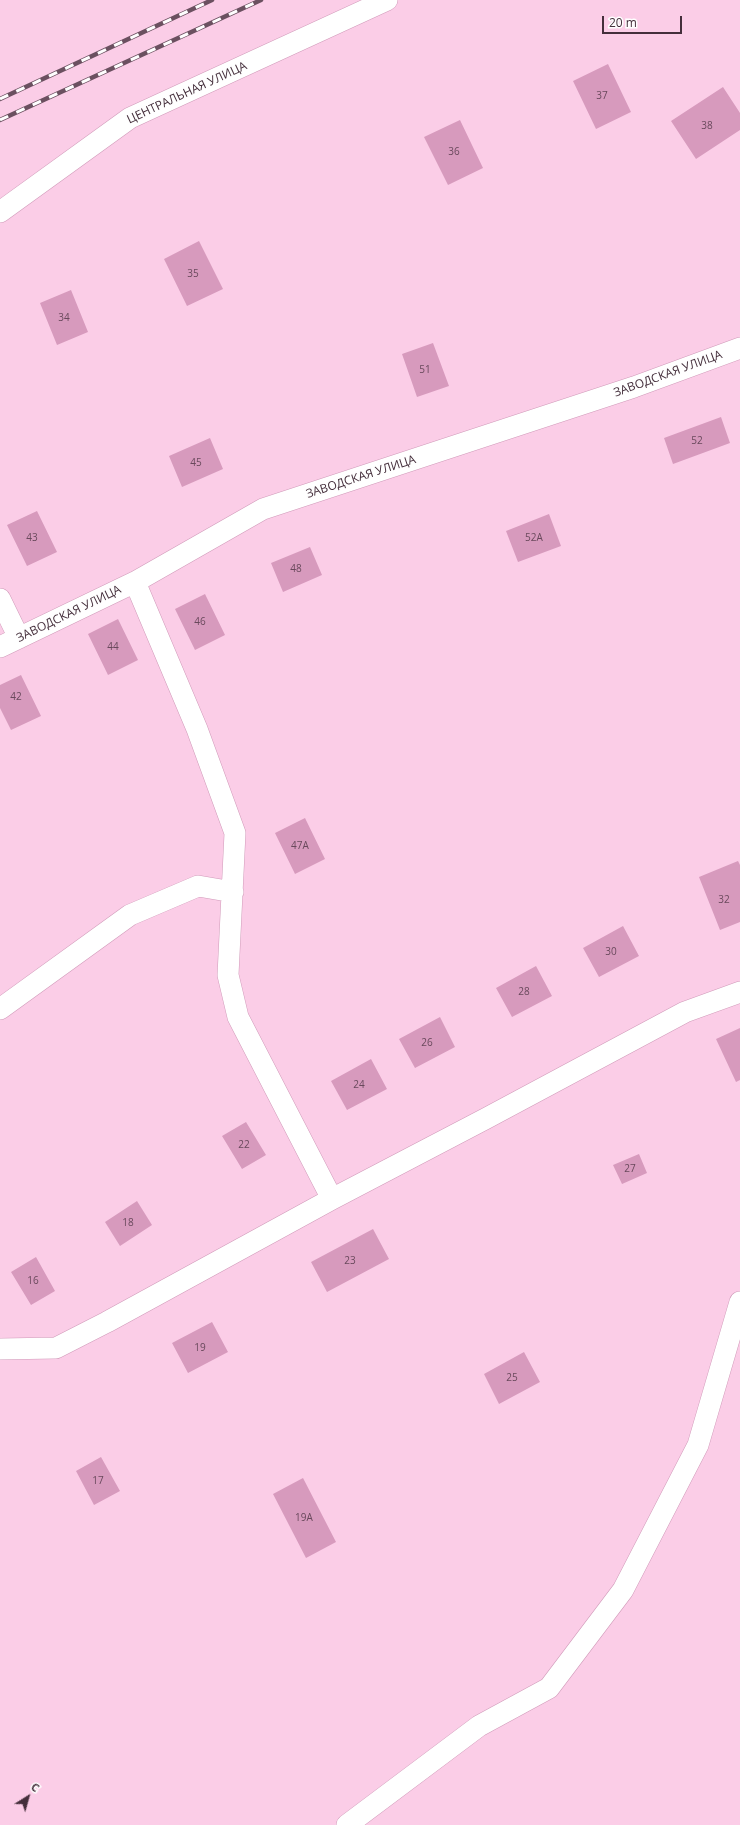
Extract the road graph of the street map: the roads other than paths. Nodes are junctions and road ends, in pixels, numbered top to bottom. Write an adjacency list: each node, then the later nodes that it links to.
1 (388, 0): 2 (street, ЦЕНТРАЛЬНАЯ УЛИЦА)
2 (0, 212)
3 (740, 348): 4 (street, ЗАВОДСКАЯ УЛИЦА)
4 (135, 582): 6 (street, ЗАВОДСКАЯ УЛИЦА); 8 (street)
5 (0, 599): 6 (street)
6 (19, 638): 7 (street, ЗАВОДСКАЯ УЛИЦА)
7 (0, 647)
8 (233, 892): 10 (street); 11 (street)
9 (740, 992): 11 (street)
10 (0, 1009)
11 (332, 1199): 13 (street)
12 (740, 1302): 14 (street)
13 (0, 1349)
14 (347, 1825)

